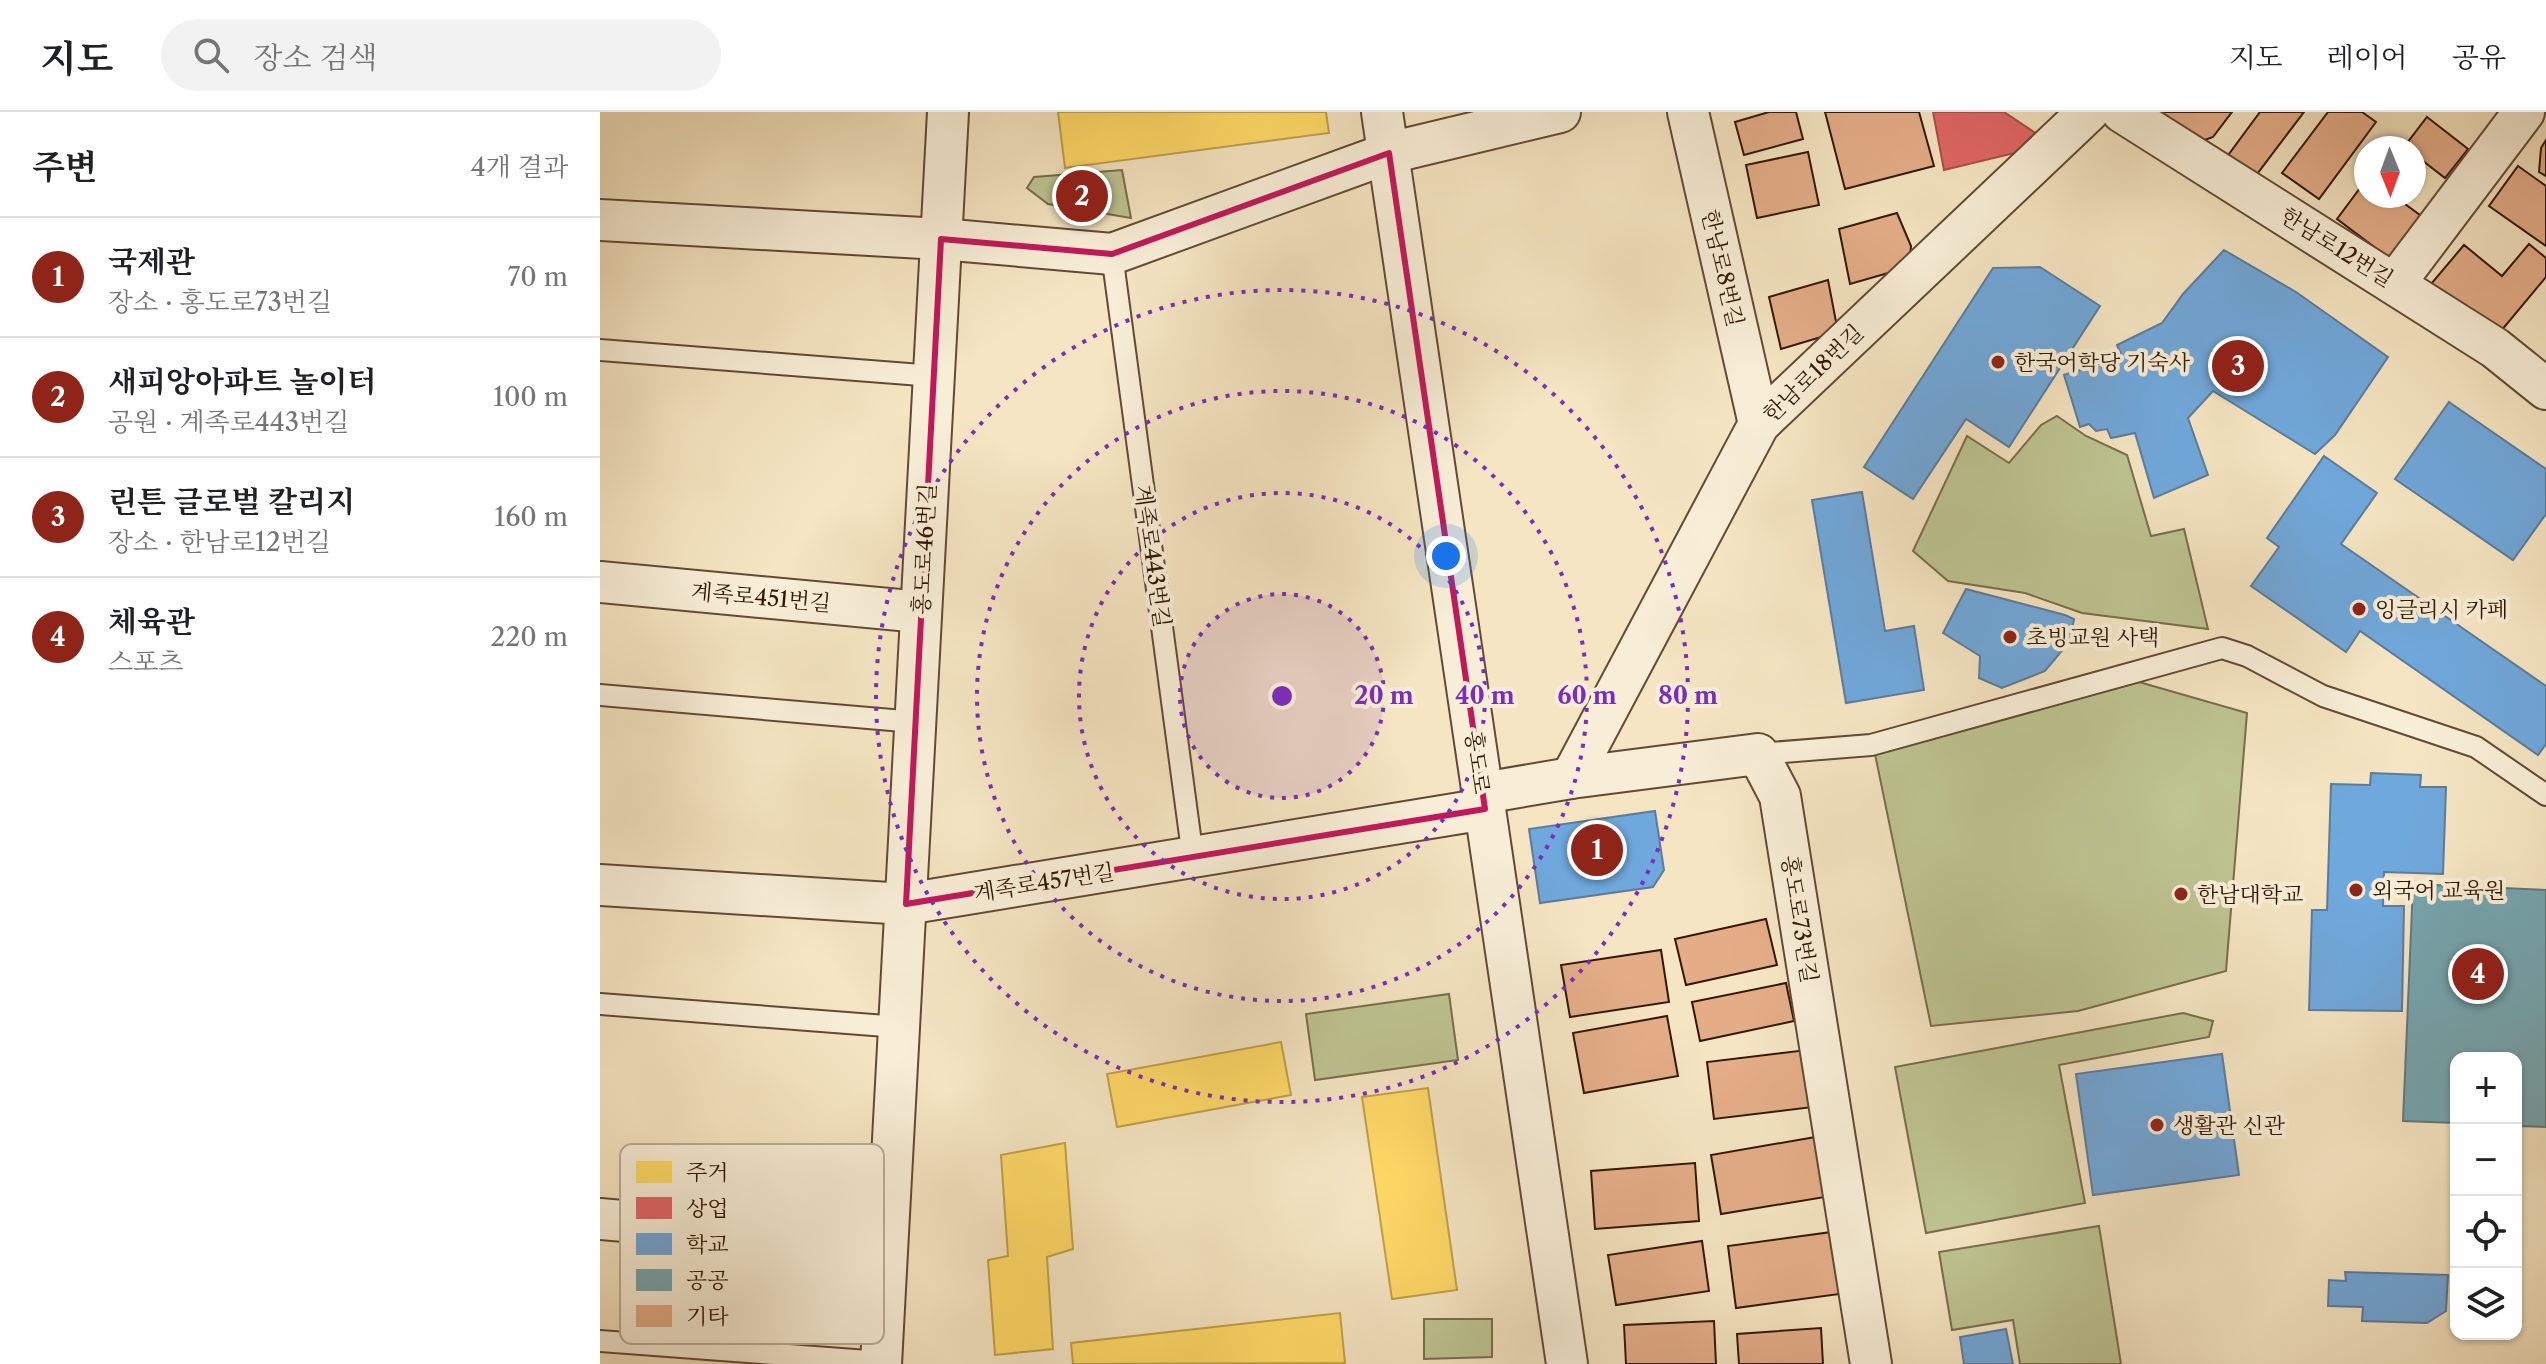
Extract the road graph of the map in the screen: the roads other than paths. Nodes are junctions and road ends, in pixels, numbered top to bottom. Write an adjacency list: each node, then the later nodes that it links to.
1 (948, 112): 10 (street, 홍도로46번길)
2 (1382, 112): 8 (street, 홍도로)
3 (1560, 112): 8 (street)
4 (1688, 112): 16 (street, 한남로8번길)
5 (2088, 112): 16 (street, 한남로18번길)
6 (2122, 112): 12 (street, 한남로12번길)
7 (2524, 112): 12 (street)
8 (1389, 153): 11 (street); 24 (street, 홍도로)
9 (600, 220): 10 (street)
10 (941, 239): 11 (street); 14 (street, 홍도로46번길)
11 (1112, 254): 25 (lane, 계족로443번길)
12 (2395, 283): 15 (street, 한남로12번길)
13 (600, 350): 14 (lane)
14 (934, 376): 18 (street, 홍도로46번길)
15 (2546, 389)
16 (1759, 424): 22 (street, 한남로18번길)
17 (600, 582): 18 (street, 계족로451번길)
18 (921, 612): 20 (street, 홍도로46번길)
19 (600, 695): 20 (lane)
20 (915, 722): 27 (street, 홍도로46번길)
21 (1758, 754): 22 (street); 23 (lane); 40 (street, 홍도로73번길)
22 (1571, 778): 24 (street)
23 (2546, 795)
24 (1484, 801): 25 (street, 계족로457번길); 39 (street, 홍도로)
25 (1193, 858): 27 (street, 계족로457번길)
26 (600, 885): 27 (street, 계족로457번길)
27 (906, 904): 29 (street, 홍도로46번길)
28 (600, 1004): 29 (lane)
29 (899, 1027): 33 (street, 홍도로46번길)
30 (600, 1219): 31 (street)
31 (620, 1221)
32 (884, 1244): 33 (street)
33 (887, 1244): 34 (street, 홍도로46번길)
34 (884, 1304)
35 (600, 1341): 36 (lane)
36 (620, 1343)
37 (638, 1344): 38 (lane)
38 (881, 1363)
39 (1567, 1364)
40 (1871, 1364)

